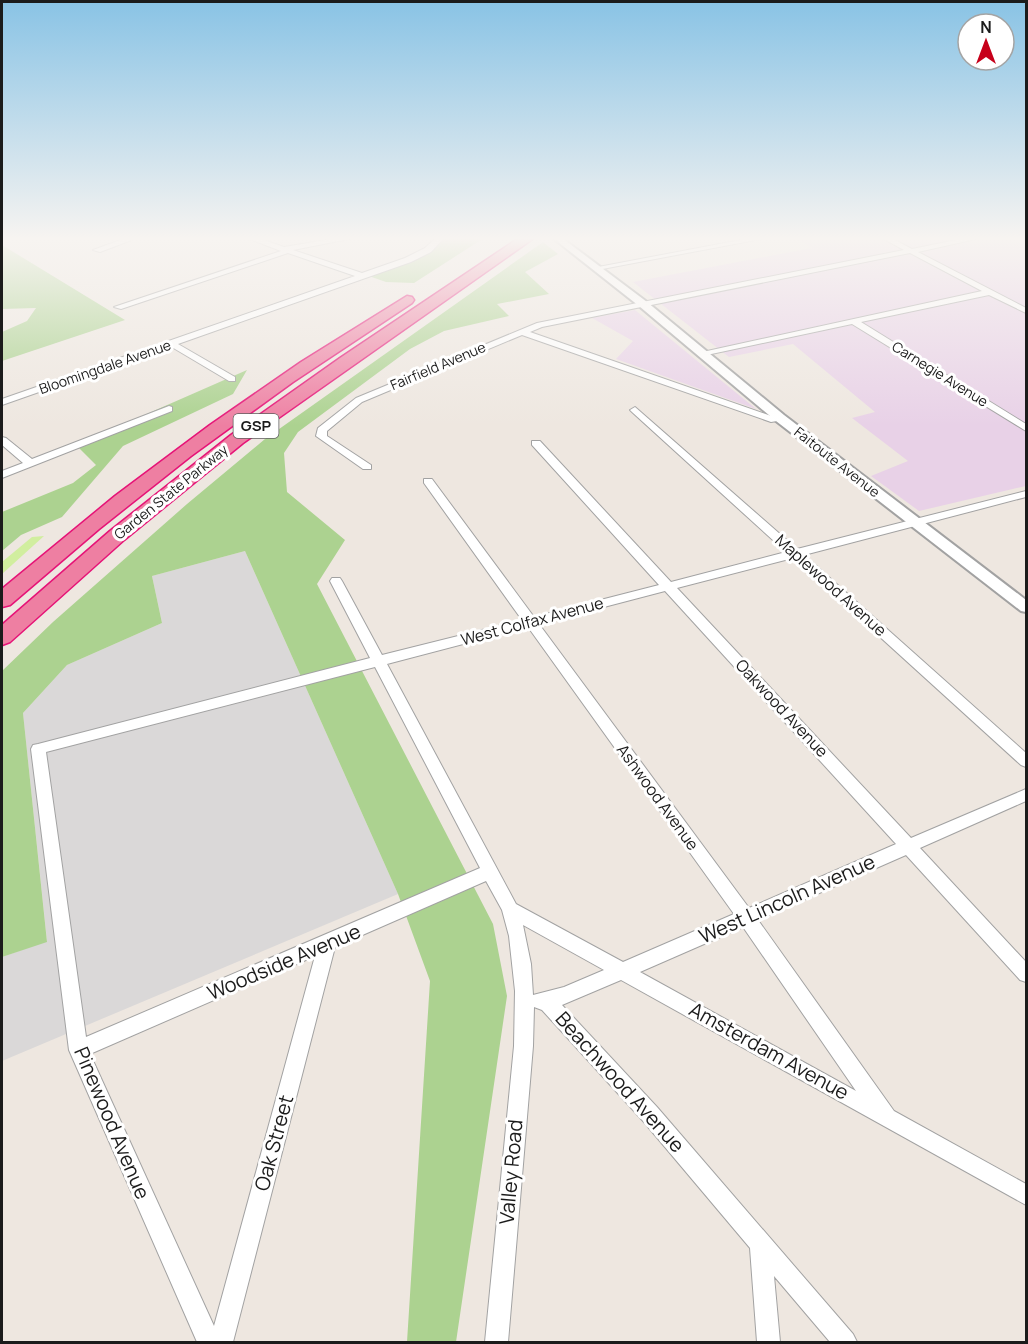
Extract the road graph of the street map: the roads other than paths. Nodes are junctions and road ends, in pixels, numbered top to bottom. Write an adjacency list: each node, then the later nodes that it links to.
1 (137, 301): 10 (street)
2 (293, 301): 14 (street, Bloomingdale Avenue)
3 (407, 301): 33 (highway, Garden State Parkway / GSP)
4 (436, 301): 36 (highway, Garden State Parkway / GSP)
5 (639, 301): 9 (street)
6 (659, 301): 9 (street, Fairfield Avenue)
7 (949, 301): 12 (street)
8 (1007, 301): 11 (street)
9 (643, 304): 13 (street, Fairfield Avenue); 15 (street)
10 (118, 307)
11 (1026, 311)
12 (854, 321): 15 (street); 21 (street, Carnegie Avenue)
13 (521, 332): 20 (street, Faitoute Avenue); 25 (street, Fairfield Avenue)
14 (172, 344): 16 (street); 17 (street, Bloomingdale Avenue)
15 (702, 353): 20 (street)
16 (232, 379)
17 (2, 402)
18 (169, 409): 24 (street)
19 (635, 410): 30 (street, Maplewood Avenue)
20 (780, 418): 29 (street, Faitoute Avenue)
21 (1026, 428)
22 (2, 440): 24 (street)
23 (536, 443): 32 (street, Oakwood Avenue)
24 (31, 464): 26 (street)
25 (367, 467)
26 (2, 476)
27 (428, 481): 35 (street, Ashwood Avenue)
28 (1025, 496): 29 (street, West Colfax Avenue)
29 (914, 522): 30 (street, West Colfax Avenue); 34 (street, Faitoute Avenue)
30 (795, 553): 32 (street, West Colfax Avenue); 39 (street, Maplewood Avenue)
31 (336, 581): 37 (street)
32 (669, 586): 35 (street, West Colfax Avenue); 41 (street, Oakwood Avenue)
33 (2, 600)
34 (1026, 607)
35 (530, 622): 37 (street, West Colfax Avenue); 44 (street, Ashwood Avenue)
36 (2, 638)
37 (378, 661): 38 (street, West Colfax Avenue); 42 (street)
38 (38, 748): 50 (street, Pinewood Avenue)
39 (1026, 760)
40 (1026, 795): 41 (street, West Lincoln Avenue)
41 (909, 846): 44 (street, West Lincoln Avenue); 47 (street, Oakwood Avenue)
42 (489, 872): 43 (street); 45 (street, Woodside Avenue)
43 (510, 909): 46 (street, Amsterdam Avenue); 49 (street)
44 (746, 917): 46 (street, West Lincoln Avenue); 51 (street, Ashwood Avenue)
45 (327, 943): 50 (street, Woodside Avenue); 55 (street, Oak Street)
46 (625, 970): 48 (street, West Lincoln Avenue); 51 (street, Amsterdam Avenue)
47 (1026, 974)
48 (546, 1000): 49 (street, Beachwood Avenue); 53 (street, Beachwood Avenue)
49 (525, 1002): 56 (street, Valley Road)
50 (78, 1050): 54 (street, Pinewood Avenue)
51 (886, 1116): 52 (street, Amsterdam Avenue)
52 (1026, 1195)
53 (761, 1243): 57 (street); 58 (street, Beachwood Avenue)
54 (209, 1342)
55 (221, 1342)
56 (496, 1342)
57 (768, 1342)
58 (845, 1342)

